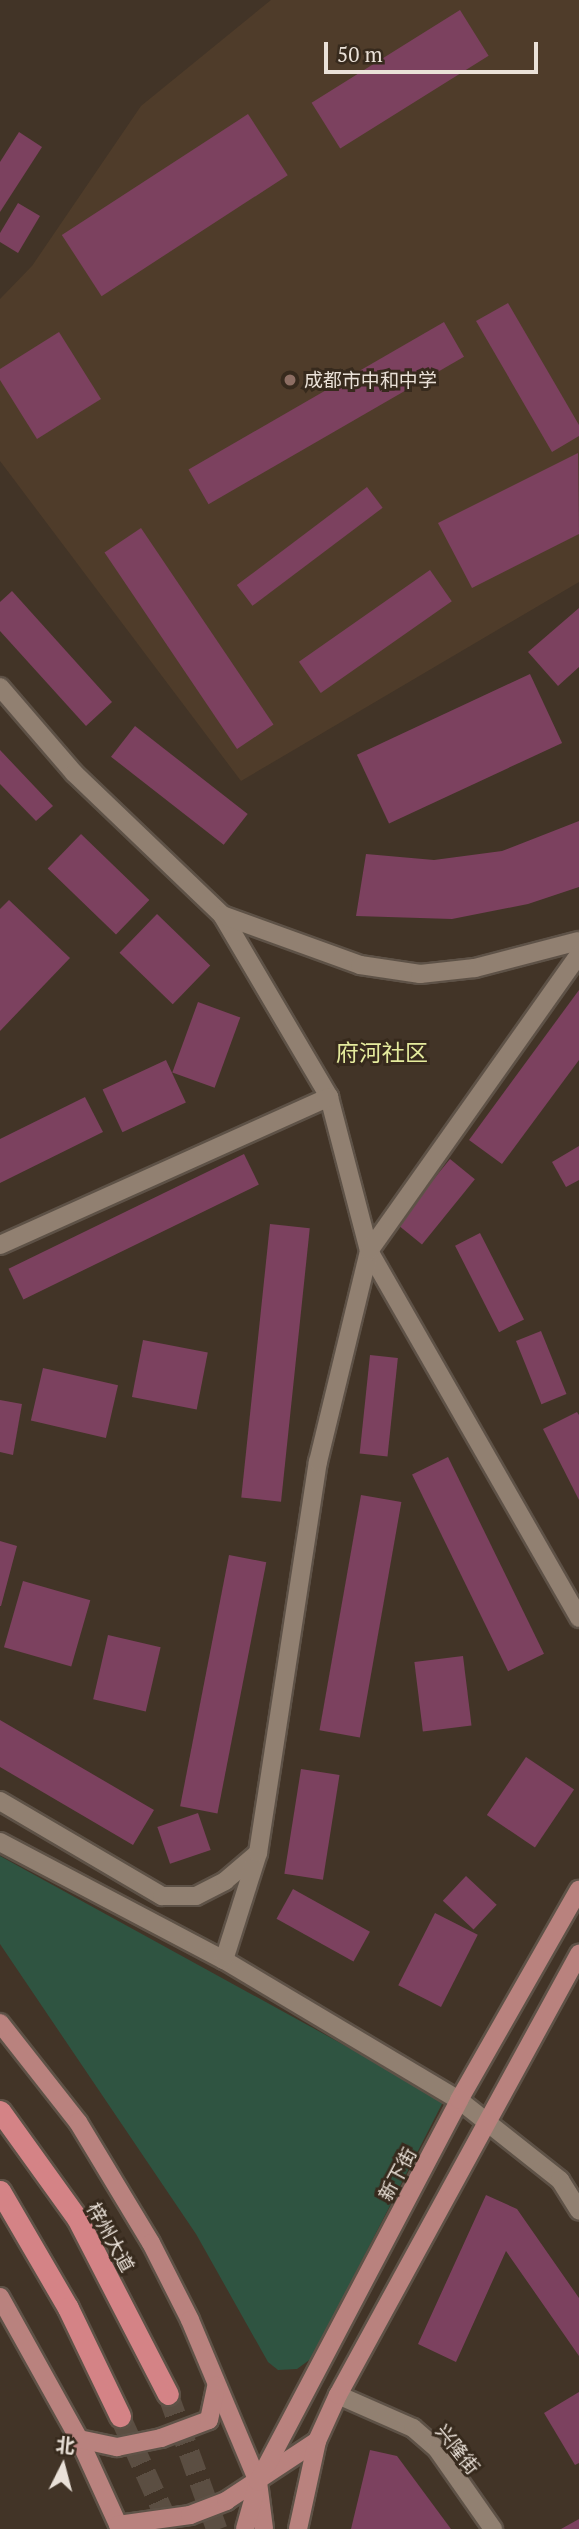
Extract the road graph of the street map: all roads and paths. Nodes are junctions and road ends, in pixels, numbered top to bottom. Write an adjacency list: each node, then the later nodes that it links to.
1 (0, 688): 2 (street)
2 (222, 915): 3 (street); 5 (street)
3 (579, 942)
4 (579, 954): 7 (street)
5 (329, 1097): 6 (street); 7 (street)
6 (0, 1245)
7 (369, 1251): 8 (street); 11 (street)
8 (579, 1618)
9 (0, 1801): 11 (street)
10 (0, 1842): 14 (street)
11 (258, 1853): 14 (street)
12 (579, 1890): 16 (main road, 新下街)
13 (579, 1954): 18 (main road)
14 (224, 1960): 16 (street)
15 (0, 2023): 22 (main road)
16 (459, 2100): 18 (street); 28 (main road, 新下街)
17 (0, 2111): 23 (highway, 梓州大道)
18 (487, 2122): 20 (street); 24 (main road)
19 (0, 2191): 25 (highway)
20 (579, 2210)
21 (0, 2297): 26 (main road)
22 (216, 2386): 26 (main road); 28 (main road)
23 (168, 2394)
24 (338, 2395): 27 (main road); 33 (street, 兴隆街)
25 (120, 2416)
26 (79, 2439): 29 (main road)
27 (317, 2441): 28 (main road); 32 (main road)
28 (258, 2482): 29 (main road); 30 (main road, 新下街); 31 (main road)
29 (119, 2527)
30 (245, 2529)
31 (264, 2529)
32 (298, 2529)
33 (493, 2529)

